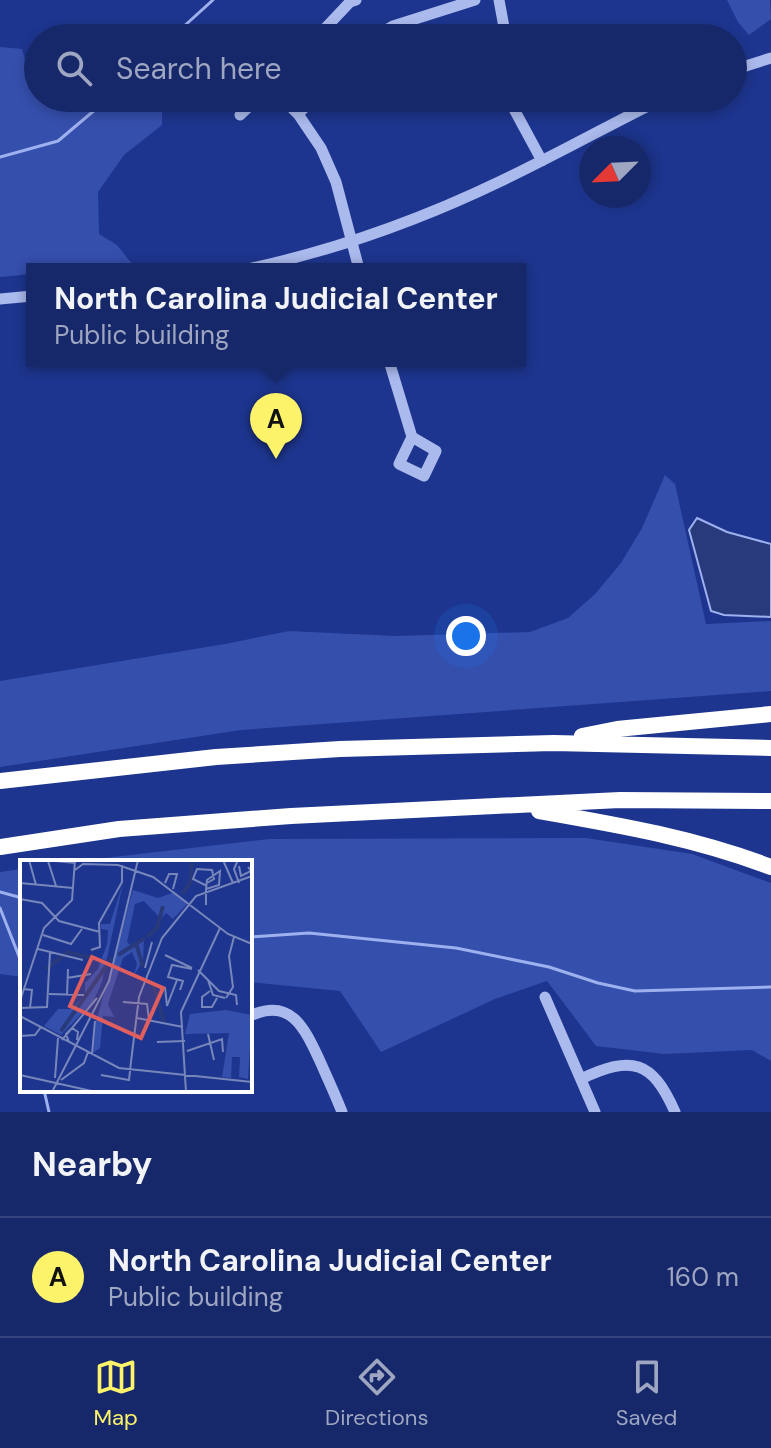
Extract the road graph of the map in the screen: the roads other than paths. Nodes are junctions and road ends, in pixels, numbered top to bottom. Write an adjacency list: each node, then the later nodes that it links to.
1 (356, 0): 4 (street)
2 (475, 0): 5 (street)
3 (499, 0): 6 (street)
4 (329, 24)
5 (399, 24)
6 (503, 24)
7 (771, 58): 8 (street)
8 (747, 66)
9 (243, 112): 13 (street)
10 (516, 112): 14 (street)
11 (637, 112): 14 (street)
12 (298, 114): 15 (street)
13 (240, 115)
14 (542, 161): 15 (street)
15 (351, 242): 16 (street); 17 (street)
16 (271, 263)
17 (357, 263)
18 (26, 297): 19 (street)
19 (0, 299)
20 (391, 367): 21 (street)
21 (412, 437)
22 (771, 714): 23 (highway)
23 (553, 743): 24 (highway); 25 (highway)
24 (771, 748)
25 (0, 781)
26 (771, 801): 27 (highway)
27 (510, 806): 28 (highway); 29 (highway)
28 (0, 847)
29 (771, 867)
30 (545, 997): 32 (street)
31 (252, 1015): 33 (street)
32 (581, 1079): 34 (street); 35 (street)
33 (342, 1112)
34 (595, 1112)
35 (675, 1112)

